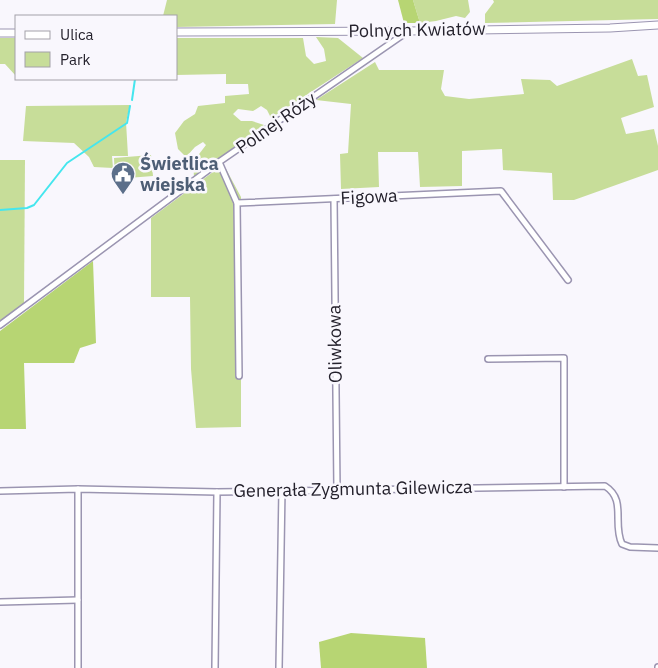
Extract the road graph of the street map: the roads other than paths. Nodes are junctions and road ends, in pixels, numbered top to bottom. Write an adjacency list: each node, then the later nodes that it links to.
1 (658, 25): 2 (street, Polnych Kwiatów)
2 (409, 31): 3 (street, Polnych Kwiatów); 6 (street, Polnej Róży)
3 (178, 32)
4 (0, 33): 5 (street)
5 (15, 33)
6 (219, 162): 8 (street); 10 (street, Polnej Róży)
7 (334, 198): 8 (street, Figowa); 9 (street, Figowa); 15 (street, Oliwkowa)
8 (237, 203): 12 (street)
9 (568, 280)
10 (0, 325)
11 (488, 359): 13 (street)
12 (239, 376)
13 (564, 487): 15 (street, Generała Zygmunta Gilewicza); 19 (street, Generała Zygmunta Gilewicza)
14 (78, 489): 17 (street, Generała Zygmunta Gilewicza); 18 (street, Generała Zygmunta Gilewicza); 20 (street)
15 (337, 489): 16 (street, Generała Zygmunta Gilewicza)
16 (282, 490): 18 (street, Generała Zygmunta Gilewicza); 24 (street)
17 (0, 491)
18 (217, 492): 23 (street)
19 (658, 548)
20 (78, 600): 21 (street); 22 (street)
21 (0, 602)
22 (78, 668)
23 (215, 668)
24 (279, 668)

